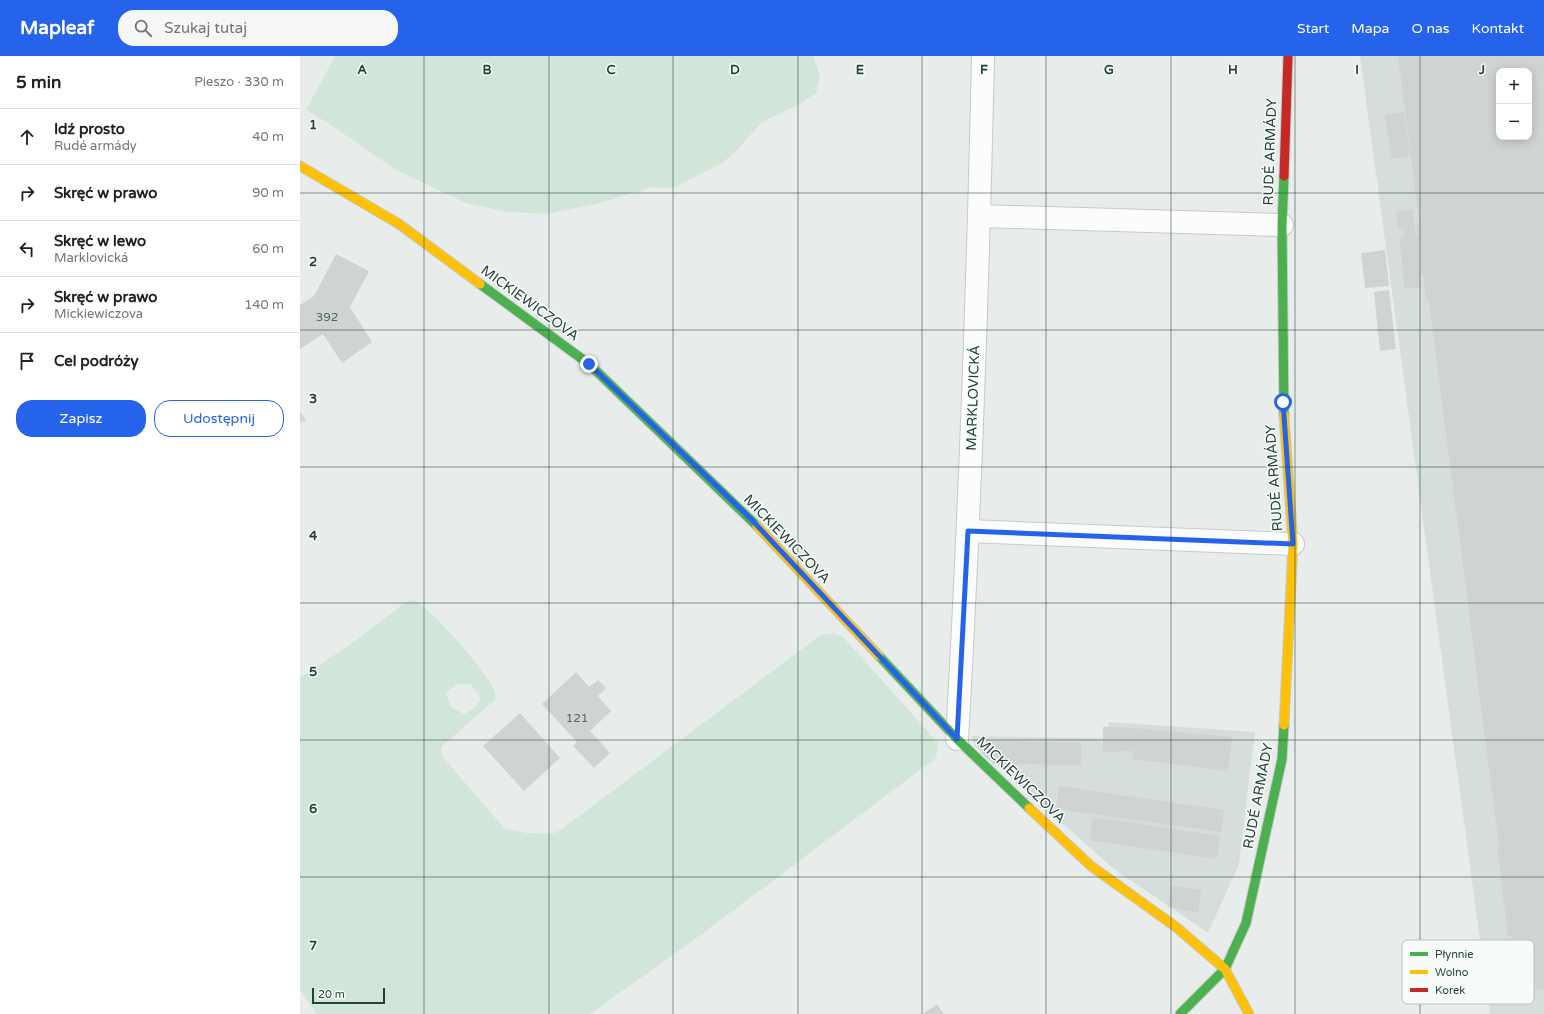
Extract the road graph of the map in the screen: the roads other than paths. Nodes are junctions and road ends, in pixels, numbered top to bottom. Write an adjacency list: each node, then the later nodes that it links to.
1 (983, 56): 4 (street, MARKLOVICKÁ)
2 (1288, 56): 5 (street, RUDÉ ARMÁDY)
3 (300, 166): 8 (street, MICKIEWICZOVA)
4 (980, 216): 5 (street); 6 (street, MARKLOVICKÁ)
5 (1282, 225): 7 (street, RUDÉ ARMÁDY)
6 (968, 531): 7 (street); 8 (street, MARKLOVICKÁ)
7 (1293, 544): 9 (street, RUDÉ ARMÁDY)
8 (957, 739): 9 (street, MICKIEWICZOVA)
9 (1224, 969): 10 (street, RUDÉ ARMÁDY); 11 (street, MICKIEWICZOVA)
10 (1180, 1014)
11 (1249, 1014)

